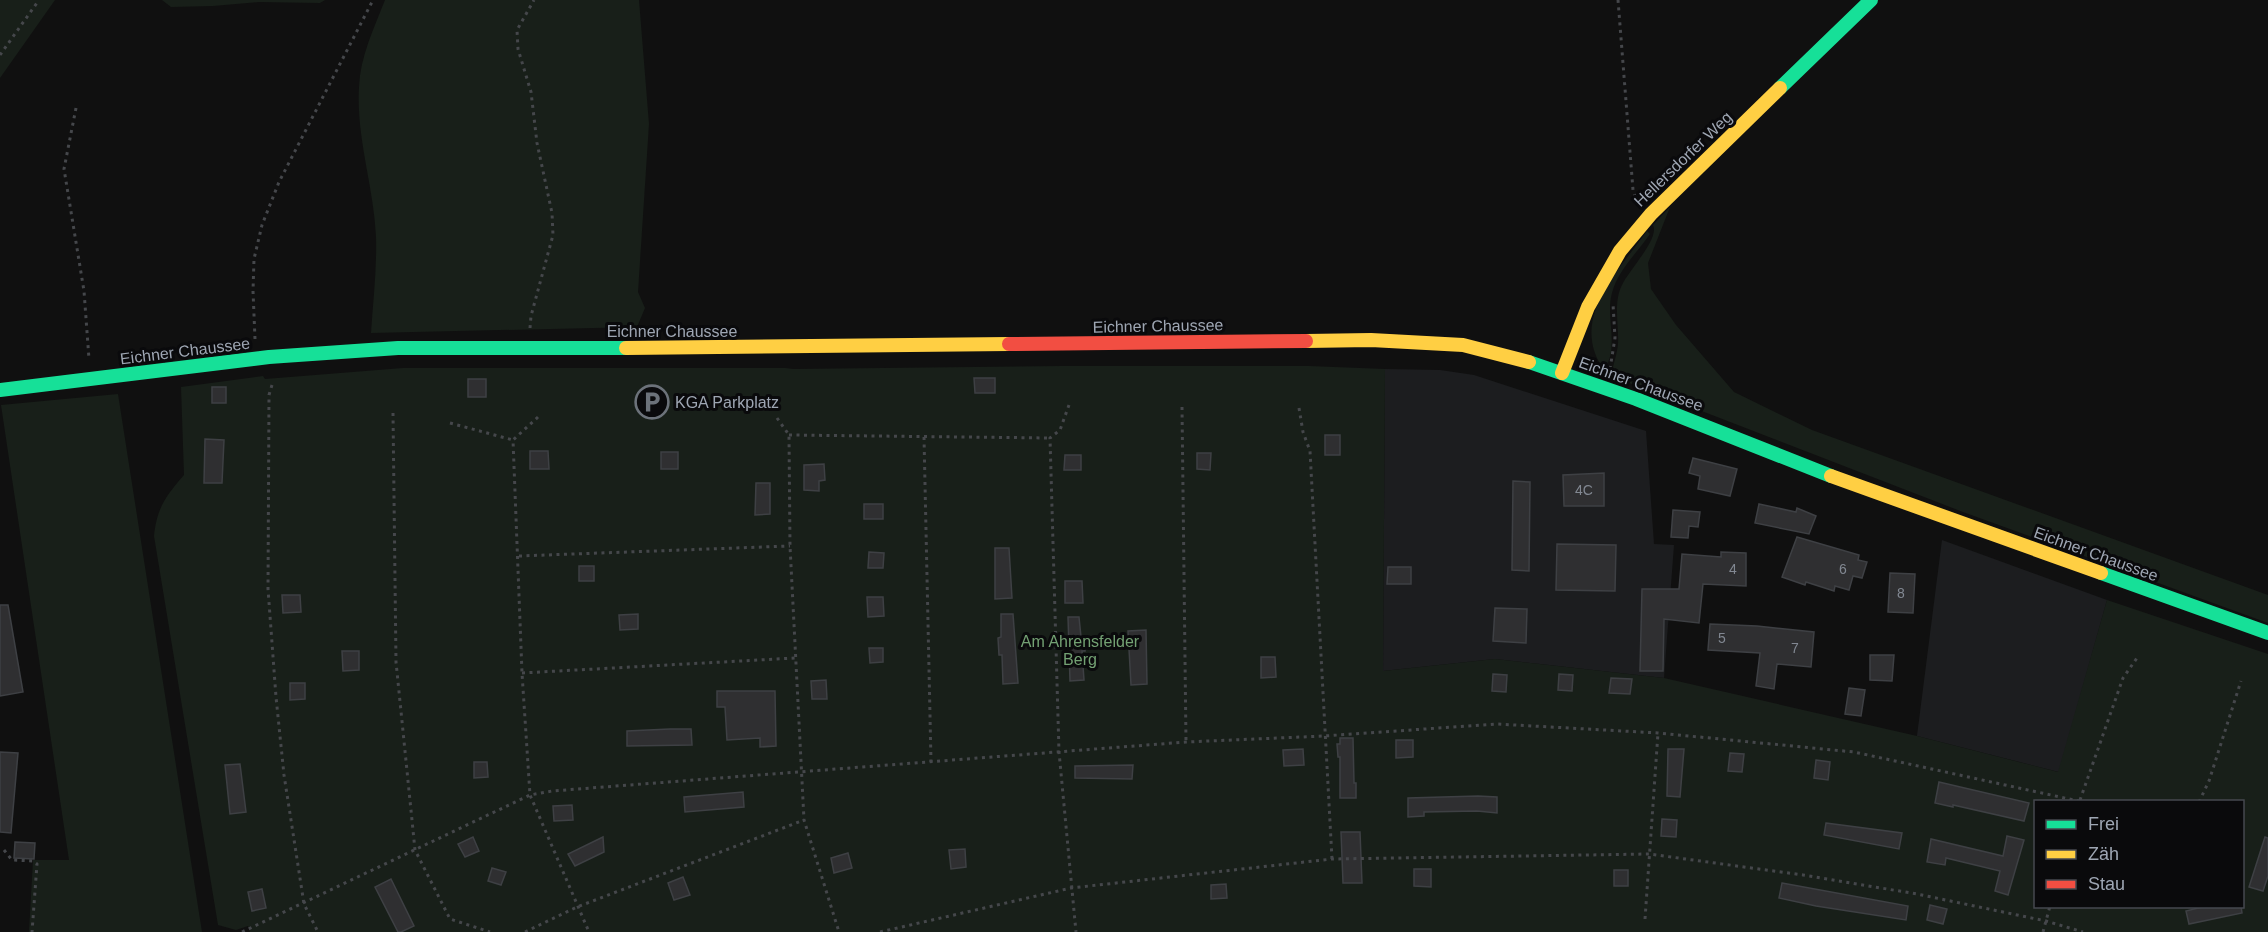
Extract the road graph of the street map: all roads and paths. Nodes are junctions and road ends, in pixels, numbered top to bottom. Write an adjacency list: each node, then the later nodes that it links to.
1 (39, 0): 6 (path)
2 (373, 0): 11 (path)
3 (534, 0): 10 (path)
4 (1618, 0): 8 (path)
5 (1871, 0): 12 (main road, Hellersdorfer Weg)
6 (0, 55)
7 (76, 108): 13 (path)
8 (1639, 208)
9 (1615, 295): 15 (path)
10 (529, 348): 11 (main road, Eichner Chaussee); 12 (main road, Eichner Chaussee)
11 (256, 359): 13 (main road, Eichner Chaussee)
12 (1562, 373): 15 (main road, Eichner Chaussee)
13 (91, 379): 16 (main road, Eichner Chaussee)
14 (272, 385): 51 (path)
15 (1604, 387): 30 (main road, Eichner Chaussee)
16 (0, 390)
17 (1069, 405): 26 (path)
18 (1182, 407): 37 (path)
19 (1299, 408): 36 (path)
20 (393, 413): 47 (path)
21 (538, 417): 27 (path)
22 (777, 418): 24 (path)
23 (450, 423): 27 (path)
24 (789, 435): 25 (path); 28 (path)
25 (924, 437): 26 (path); 39 (path)
26 (1050, 438): 38 (path)
27 (513, 440): 29 (path)
28 (790, 546): 29 (path); 32 (path)
29 (519, 556): 33 (path)
30 (2268, 633)
31 (2139, 655): 43 (path)
32 (795, 658): 33 (path); 40 (path)
33 (522, 673): 41 (path)
34 (2241, 681): 44 (path)
35 (1659, 733): 36 (path); 42 (path); 48 (path)
36 (1324, 736): 37 (path); 49 (path)
37 (1186, 742): 38 (path)
38 (1059, 752): 39 (path); 50 (path)
39 (932, 762): 40 (path)
40 (803, 771): 41 (path); 45 (path)
41 (530, 795): 47 (path); 52 (path)
42 (2076, 800)
43 (2081, 800)
44 (2200, 800)
45 (804, 820): 52 (path); 62 (path)
46 (4, 850): 56 (path)
47 (415, 850): 51 (path); 59 (path)
48 (1649, 854): 49 (path); 54 (path); 55 (path)
49 (1332, 859): 50 (path)
50 (1071, 888): 63 (path); 64 (path)
51 (304, 904): 57 (path); 58 (path)
52 (577, 907): 60 (path); 61 (path)
53 (2049, 908): 55 (path)
54 (1645, 919)
55 (2046, 921): 65 (path); 66 (path)
56 (32, 932)
57 (242, 932)
58 (318, 932)
59 (490, 932)
60 (525, 932)
61 (589, 932)
62 (839, 932)
63 (880, 932)
64 (1076, 932)
65 (2043, 932)
66 (2083, 932)

